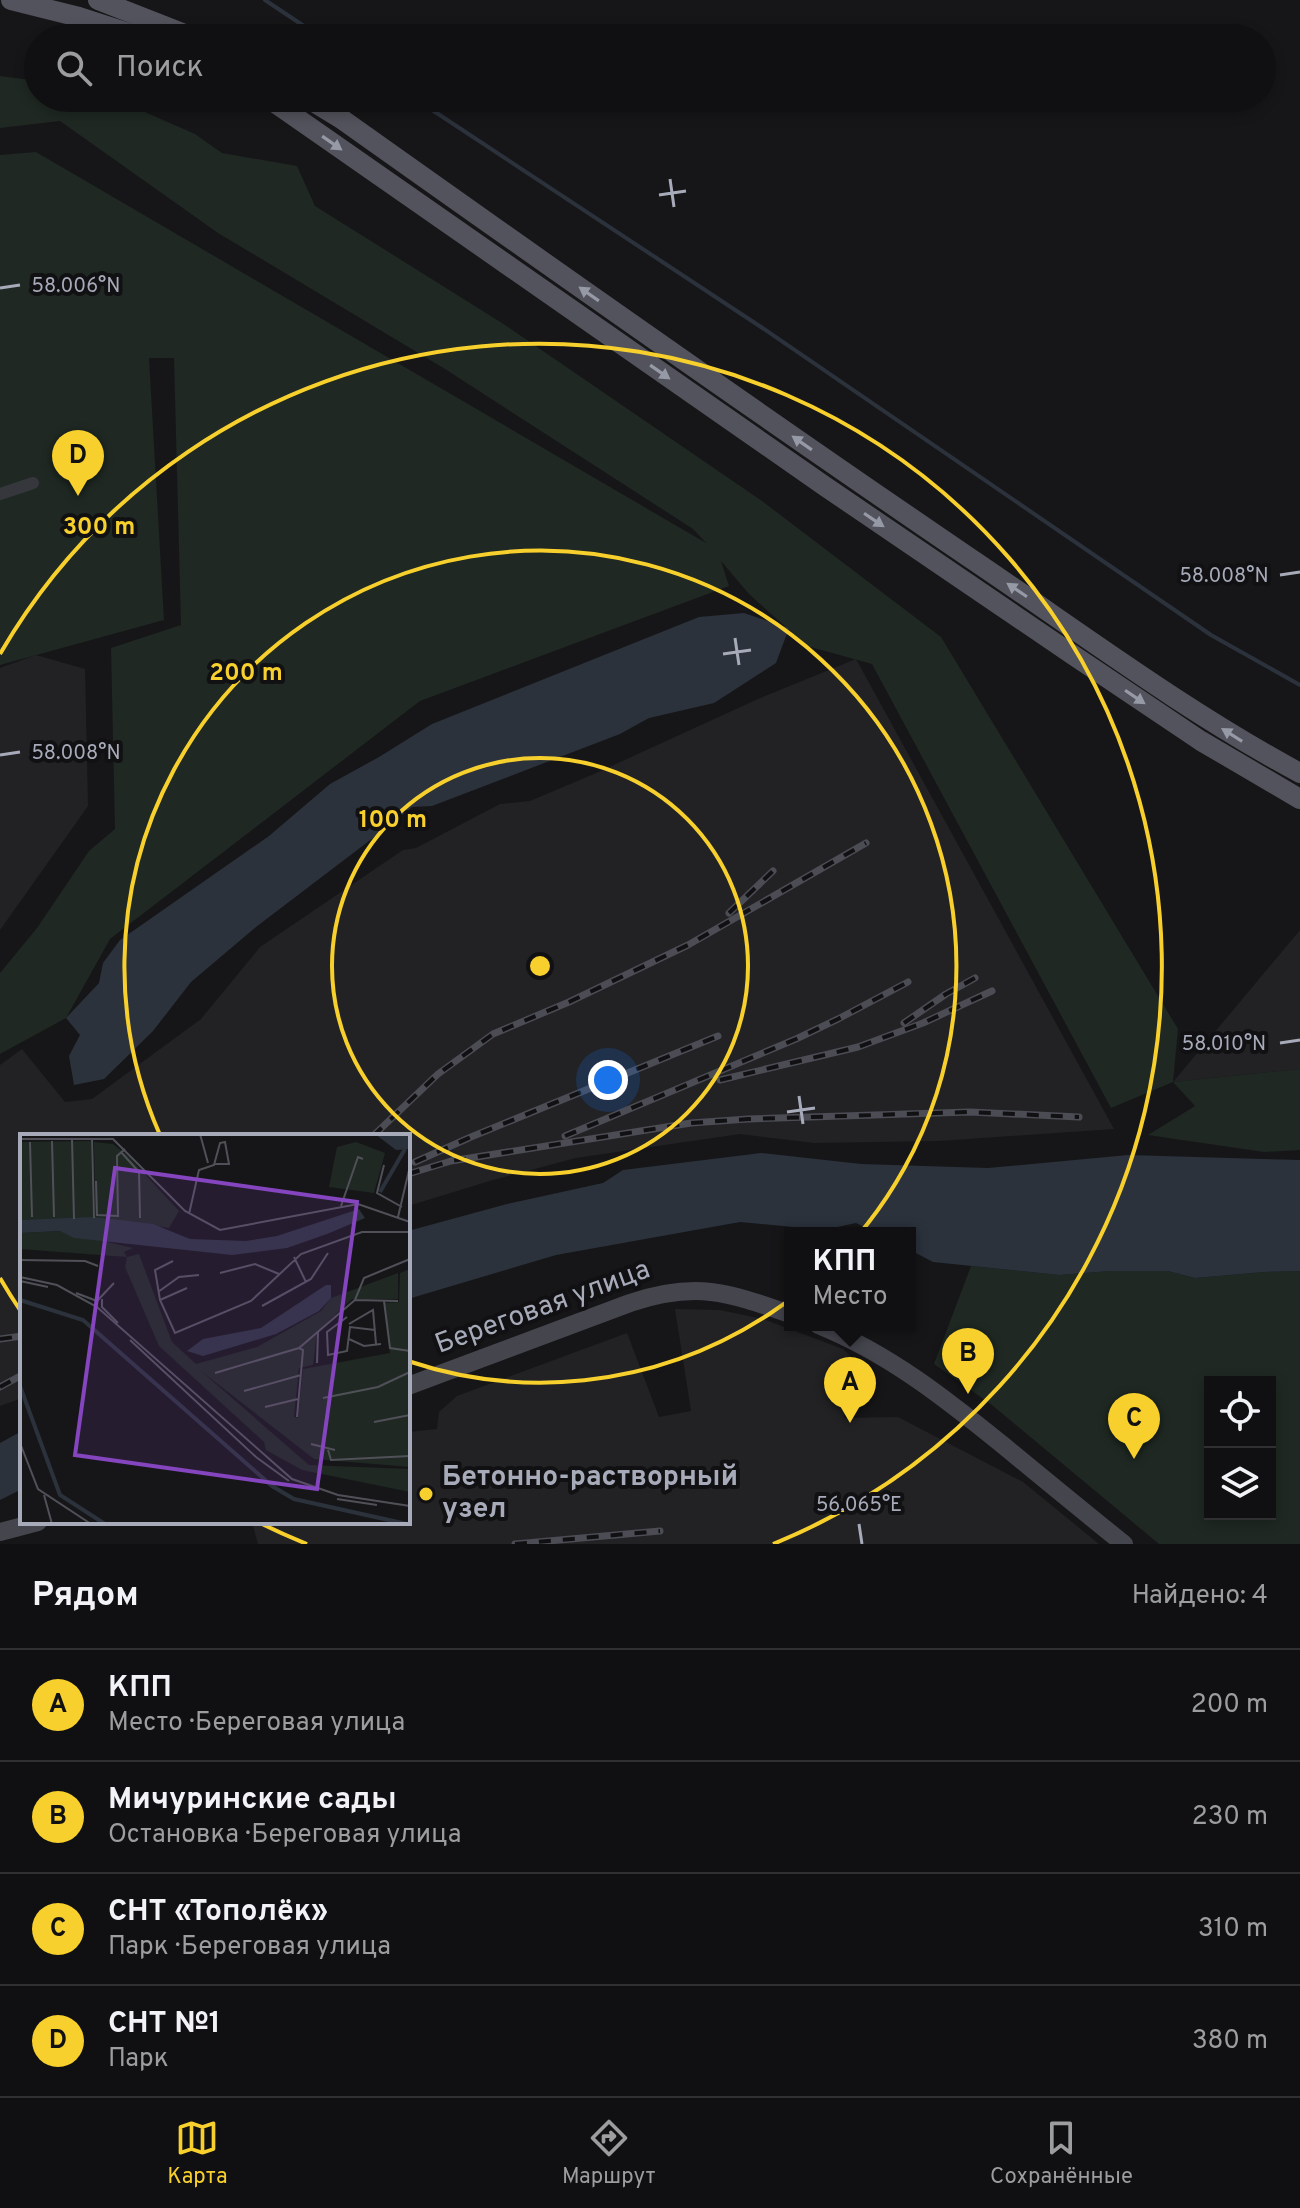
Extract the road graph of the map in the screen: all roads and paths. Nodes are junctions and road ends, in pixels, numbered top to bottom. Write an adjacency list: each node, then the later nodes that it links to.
1 (11, 0): 3 (main road)
2 (98, 0): 4 (main road)
3 (101, 24)
4 (159, 24)
5 (288, 112): 10 (main road, one-way to 10)
6 (330, 112): 9 (main road, one-way to 6)
7 (33, 483): 8 (street)
8 (0, 494)
9 (1300, 773)
10 (1300, 799)
11 (784, 1312): 13 (street, Береговая улица)
12 (831, 1331): 16 (street)
13 (410, 1385)
14 (30, 1524): 15 (street)
15 (0, 1532)
16 (1124, 1544)

